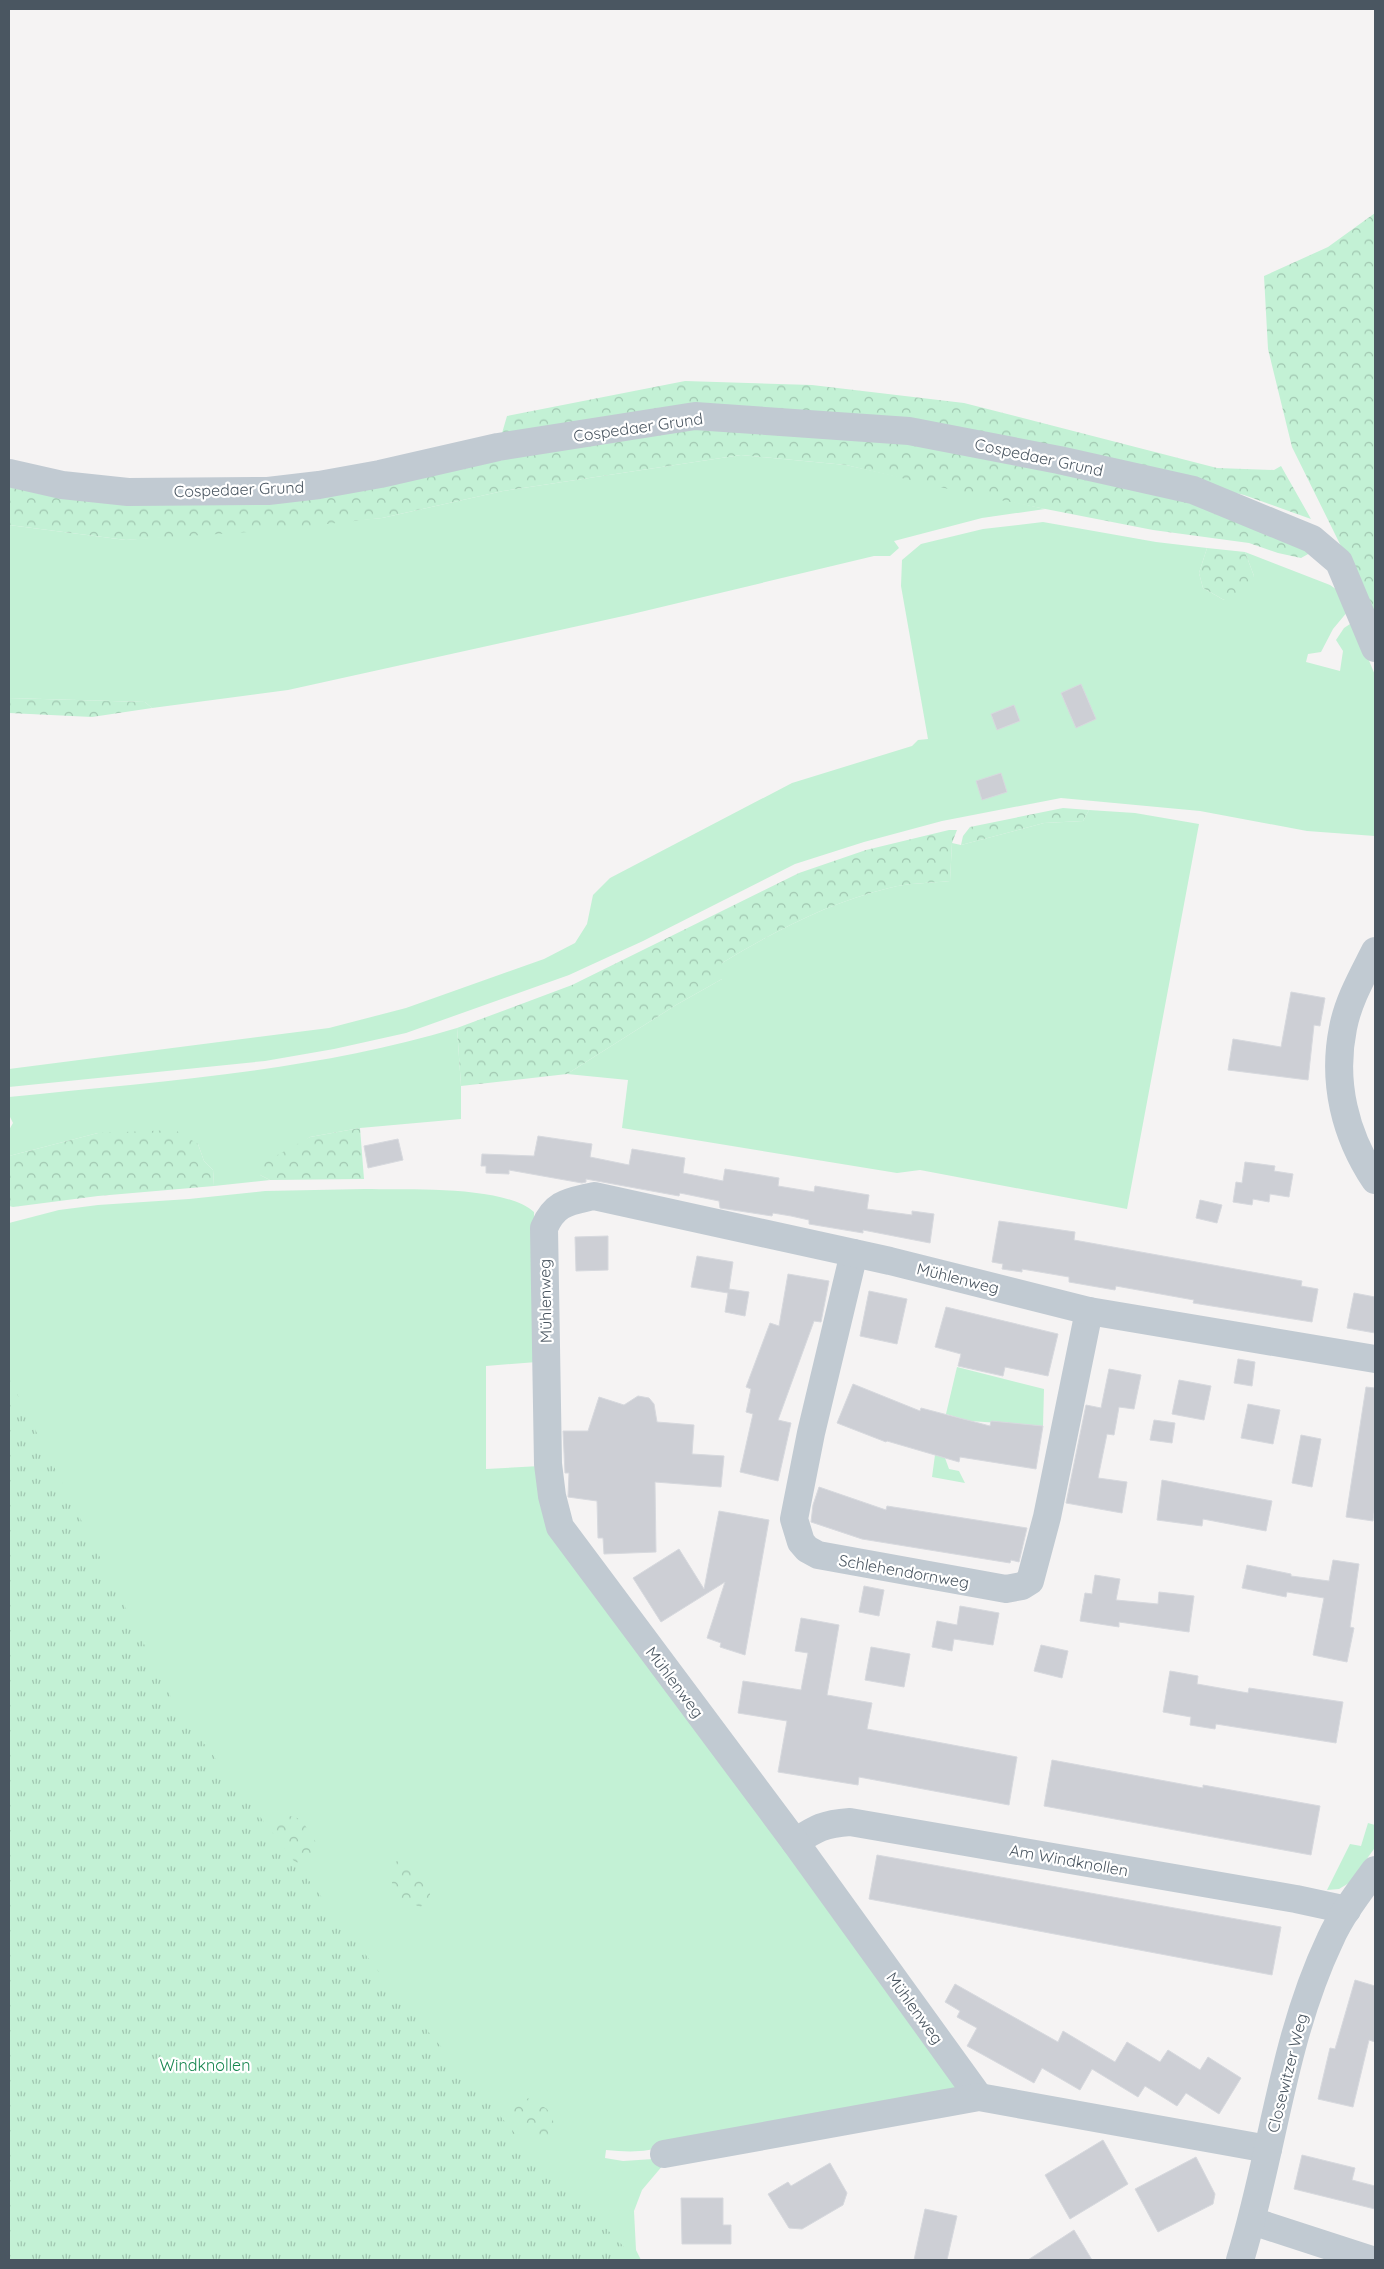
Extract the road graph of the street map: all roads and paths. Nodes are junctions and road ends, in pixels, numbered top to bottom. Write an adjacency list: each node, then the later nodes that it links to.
1 (9, 473): 2 (street, Cospedaer Grund)
2 (1375, 648)
3 (1375, 950): 4 (street)
4 (1375, 1180)
5 (854, 1253): 6 (street, Mühlenweg); 6 (street, Schlehendornweg); 8 (street, Mühlenweg)
6 (1088, 1310): 7 (street, Mühlenweg)
7 (1375, 1359)
8 (794, 1842): 10 (street, Am Windknollen); 11 (street, Mühlenweg)
9 (1375, 1870): 10 (street, Closewitzer Weg)
10 (1346, 1910): 12 (street, Closewitzer Weg)
11 (980, 2097): 12 (street); 13 (street)
12 (1268, 2149): 14 (street, Closewitzer Weg)
13 (664, 2154)
14 (1252, 2221): 15 (street, Closewitzer Weg); 16 (street)
15 (1240, 2260)
16 (1372, 2260)

